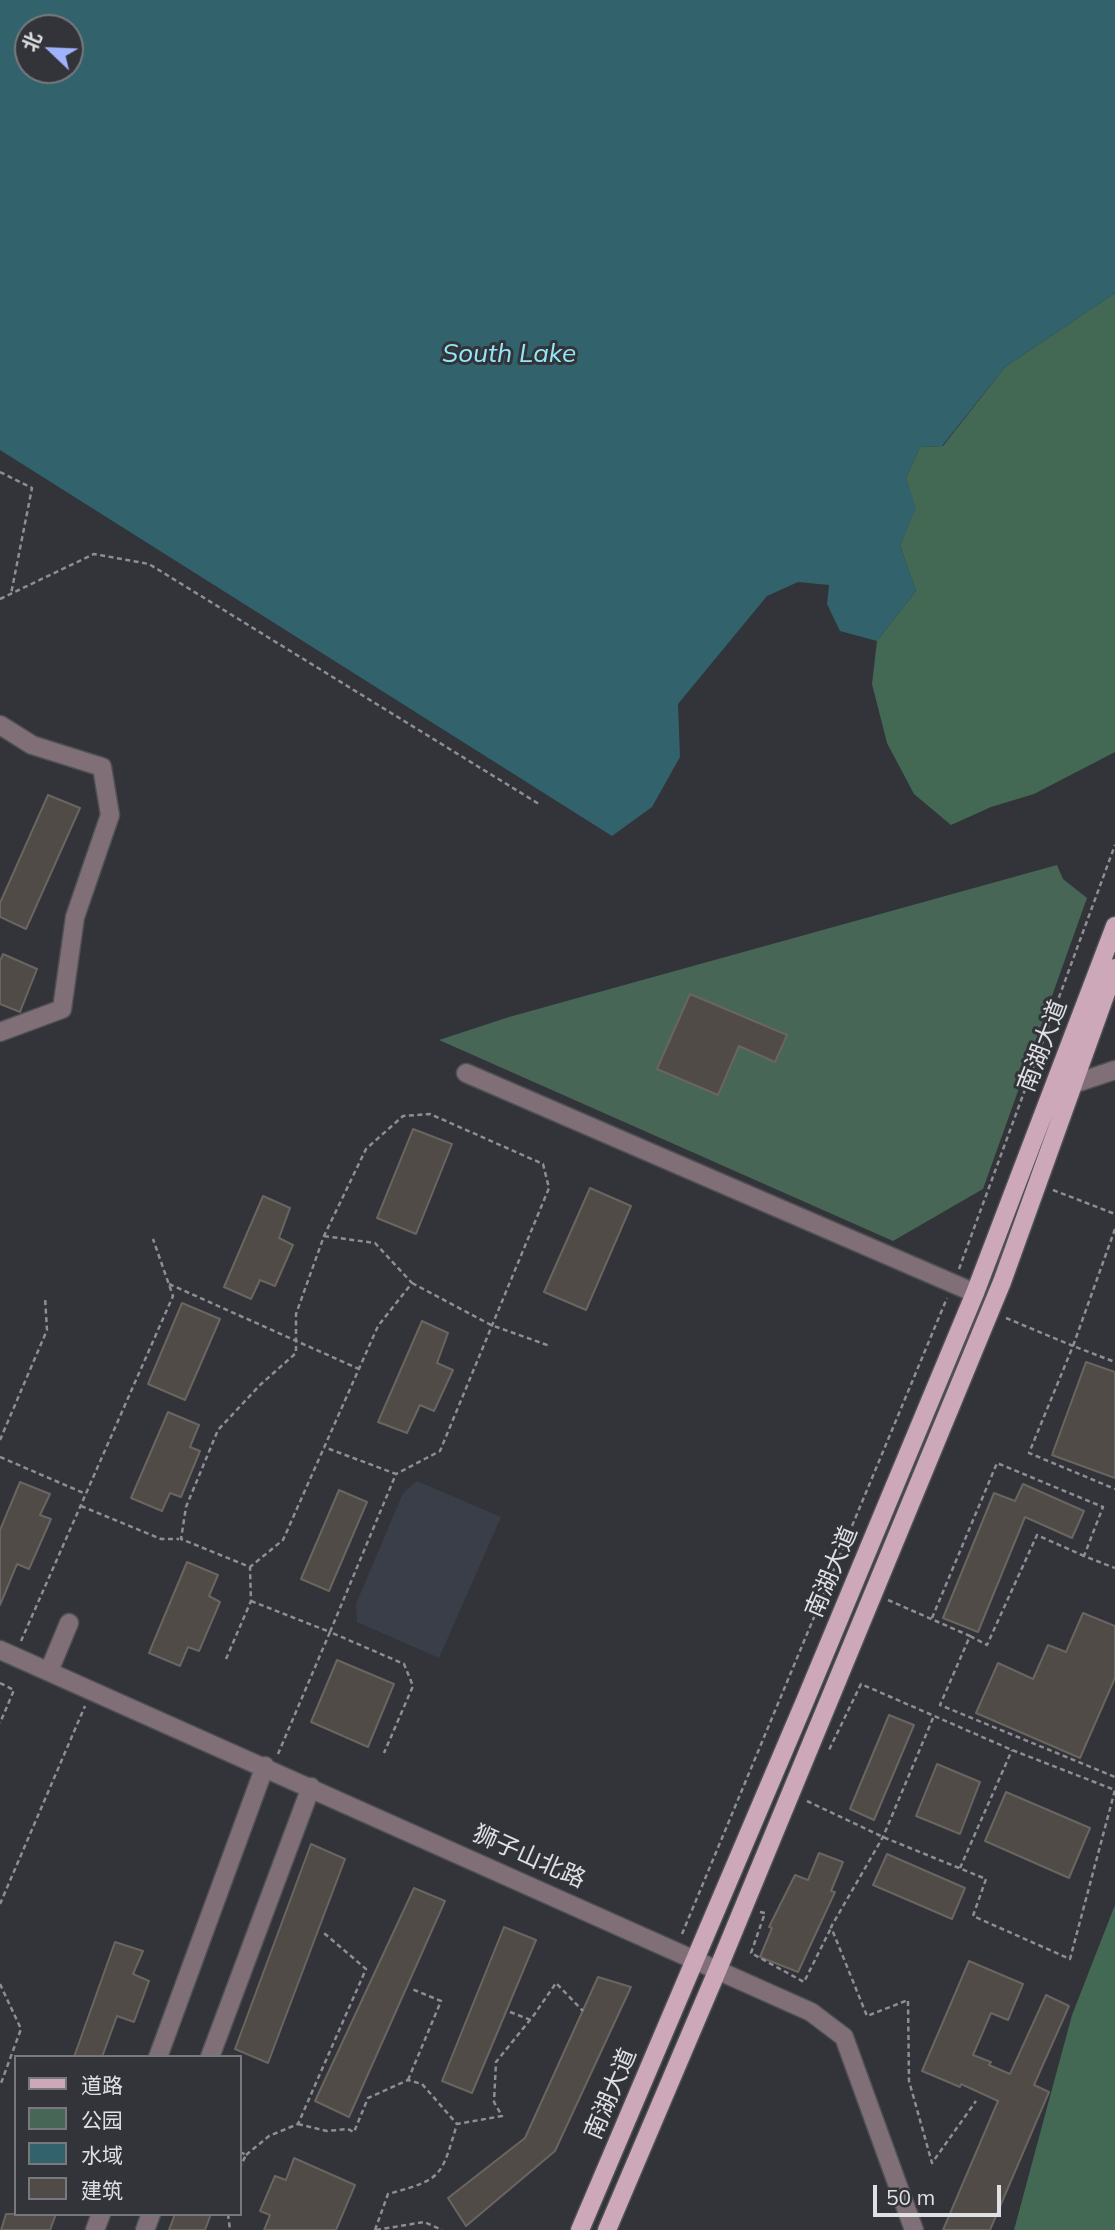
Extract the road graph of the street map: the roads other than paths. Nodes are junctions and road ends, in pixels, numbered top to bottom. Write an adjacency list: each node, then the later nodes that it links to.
1 (0, 725): 4 (street)
2 (1115, 926): 8 (main road, 南湖大道)
3 (1115, 968): 7 (main road, 南湖大道)
4 (0, 1032)
5 (1115, 1070): 7 (street)
6 (466, 1073): 8 (street)
7 (1073, 1084): 15 (main road, 南湖大道)
8 (975, 1293): 14 (main road, 南湖大道)
9 (69, 1623): 11 (street)
10 (7, 1653): 11 (street, 狮子山北路)
11 (49, 1671): 12 (street, 狮子山北路)
12 (268, 1768): 13 (street, 狮子山北路); 16 (street)
13 (311, 1787): 14 (street, 狮子山北路); 17 (street)
14 (695, 1959): 15 (street, 狮子山北路); 18 (main road, 南湖大道)
15 (718, 1969): 19 (main road, 南湖大道); 20 (street, 狮子山北路)
16 (159, 2055)
17 (211, 2055)
18 (580, 2230)
19 (607, 2230)
20 (914, 2230)

